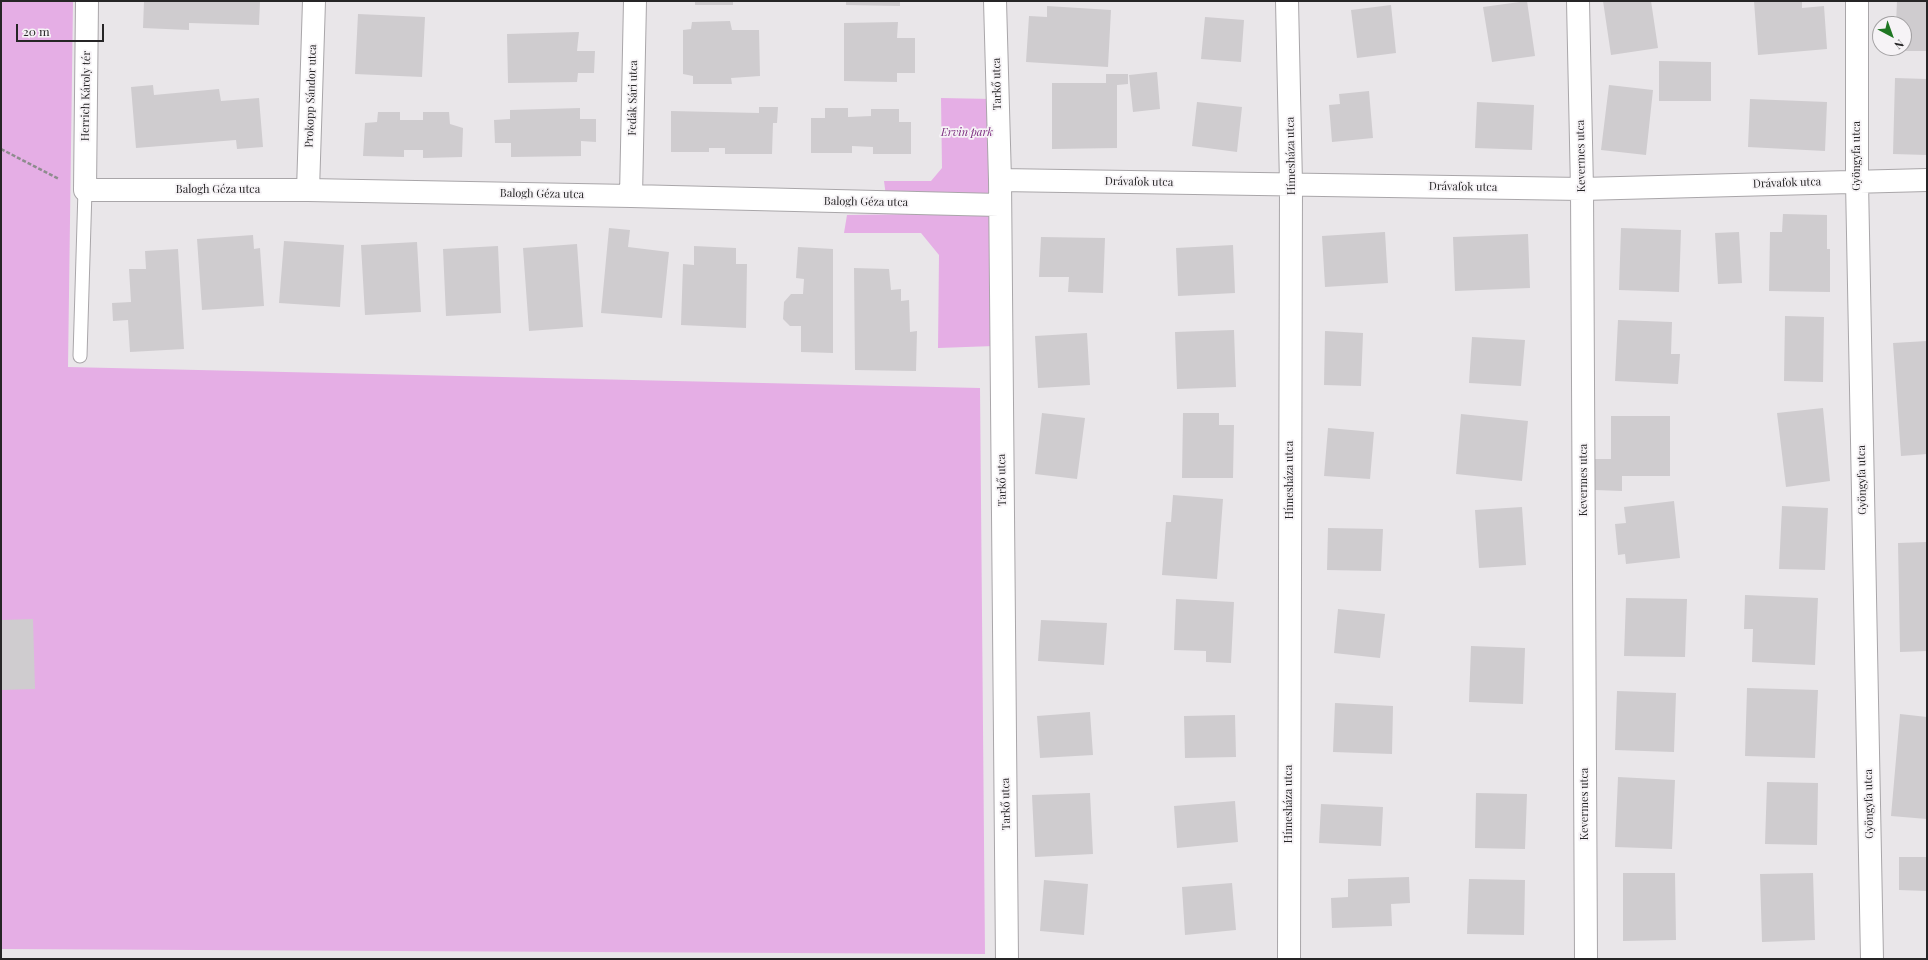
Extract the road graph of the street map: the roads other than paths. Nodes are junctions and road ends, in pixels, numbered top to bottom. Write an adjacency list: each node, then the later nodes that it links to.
1 (88, 1): 13 (street, Herrich Károly tér)
2 (314, 1): 14 (street, Prokopp Sándor utca)
3 (635, 1): 15 (street, Fedák Sári utca)
4 (995, 1): 8 (street, Tarkő utca)
5 (1287, 1): 11 (street, Hímesháza utca)
6 (1578, 1): 12 (street, Kevermes utca)
7 (1857, 1): 10 (street, Gyöngyfa utca)
8 (1000, 180): 11 (street, Drávafok utca); 16 (street, Tarkő utca)
9 (1927, 180): 10 (street, Drávafok utca)
10 (1857, 182): 12 (street, Drávafok utca); 21 (street, Gyöngyfa utca)
11 (1291, 184): 12 (street, Drávafok utca); 19 (street, Hímesháza utca)
12 (1582, 189): 20 (street, Kevermes utca)
13 (85, 190): 14 (street, Balogh Géza utca); 17 (lane)
14 (308, 190): 15 (street, Balogh Géza utca)
15 (631, 196): 16 (street, Balogh Géza utca)
16 (999, 205): 18 (street, Tarkő utca)
17 (80, 356)
18 (1008, 959)
19 (1289, 959)
20 (1586, 959)
21 (1872, 959)

